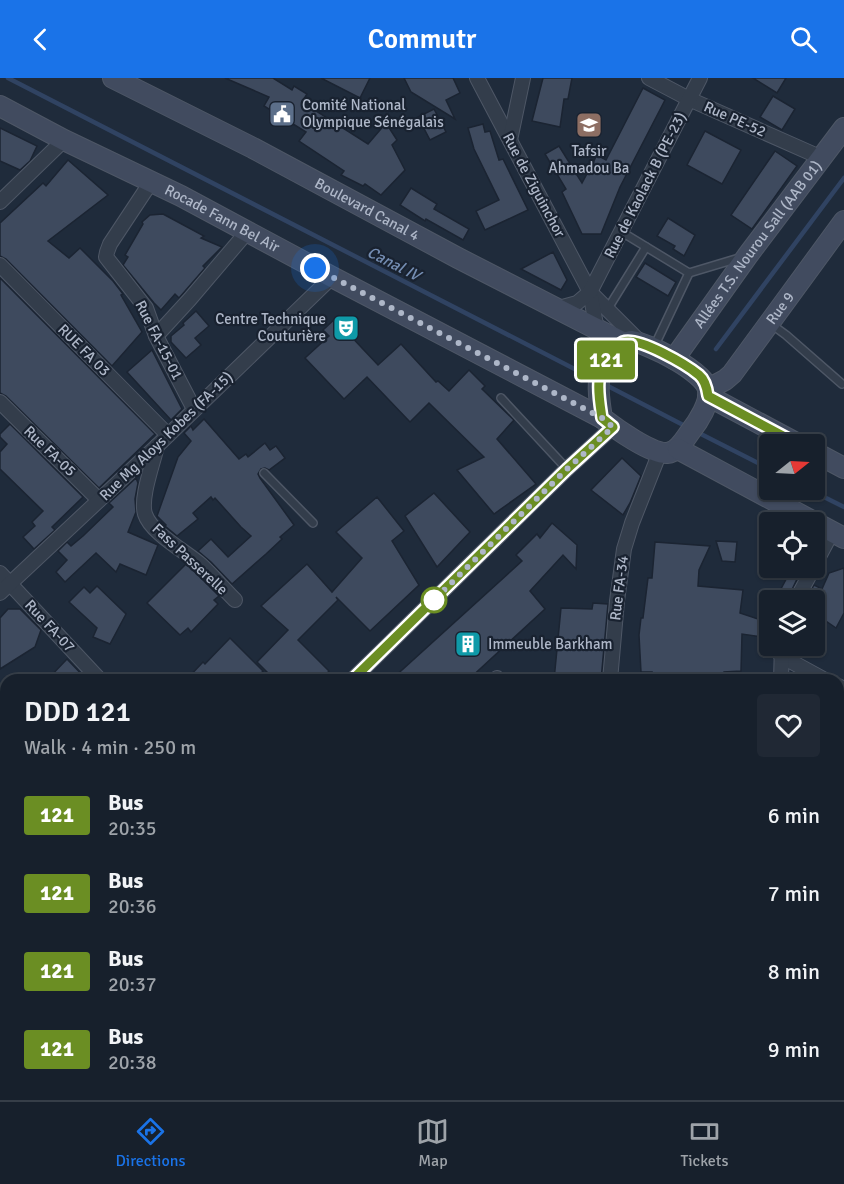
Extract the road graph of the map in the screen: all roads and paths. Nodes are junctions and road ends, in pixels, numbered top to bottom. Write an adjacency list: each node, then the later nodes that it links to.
1 (113, 78): 23 (main road, Boulevard Canal 4)
2 (477, 78): 10 (street, Rue de Ziguinchor)
3 (523, 78): 10 (street)
4 (649, 78): 6 (street, Rue PE-52)
5 (700, 78): 6 (street, Rue de Kaolack B (PE-23))
6 (689, 99): 11 (street, Rue PE-52); 15 (street, Rue de Kaolack B (PE-23))
7 (0, 106): 9 (main road, Rocade Fann Bel Air)
8 (844, 128): 11 (main road, Allées T.S. Nourou Sall (AAB 01))
9 (64, 140): 12 (main road, Rocade Fann Bel Air); 13 (street)
10 (510, 140): 22 (street, Rue de Ziguinchor)
11 (822, 158): 18 (main road, Allées T.S. Nourou Sall (AAB 01))
12 (151, 182): 16 (main road, Rocade Fann Bel Air); 27 (street, Rue FA-15-01)
13 (0, 202)
14 (843, 224): 25 (main road, Rue 9)
15 (620, 231): 17 (lane); 22 (street, Rue de Kaolack B (PE-23))
16 (247, 232): 21 (main road, Rocade Fann Bel Air); 27 (street)
17 (646, 247): 20 (lane); 24 (lane)
18 (748, 255): 20 (lane); 29 (main road, Allées T.S. Nourou Sall (AAB 01))
19 (0, 265): 38 (street, RUE FA 03)
20 (689, 273): 28 (lane)
21 (332, 277): 35 (street, Rue Mg Aloys Kobes (FA-15)); 36 (main road, Rocade Fann Bel Air)
22 (590, 292): 23 (street); 24 (street); 26 (street)
23 (555, 309): 26 (main road, Boulevard Canal 4)
24 (607, 310): 28 (street)
25 (769, 323): 31 (lane); 32 (main road, Rue 9)
26 (597, 330): 28 (main road, Boulevard Canal 4); 30 (street)
27 (156, 336): 35 (street, Rue FA-15-01)
28 (639, 345): 29 (main road); 30 (main road)
29 (674, 359): 32 (main road)
30 (600, 370): 36 (main road)
31 (842, 384)
32 (708, 393): 37 (main road); 40 (main road)
33 (501, 398): 43 (lane)
34 (0, 402): 45 (street, Rue FA-05)
35 (194, 409): 38 (street, Rue Mg Aloys Kobes (FA-15))
36 (608, 422): 40 (main road); 43 (street)
37 (780, 434)
38 (168, 435): 39 (street, Rue Mg Aloys Kobes (FA-15))
39 (157, 447): 45 (street, Rue Mg Aloys Kobes (FA-15)); 52 (street, Fass Passerelle)
40 (669, 450): 46 (main road); 57 (street, Rue FA-34)
41 (825, 458): 42 (main road)
42 (844, 468)
43 (567, 469): 56 (street)
44 (264, 473): 47 (lane)
45 (99, 500): 51 (street, Rue Mg Aloys Kobes (FA-15))
46 (794, 512)
47 (313, 523)
48 (838, 535): 49 (street)
49 (825, 552)
50 (0, 573): 51 (street, Rue FA-07)
51 (5, 588): 55 (street, Rue FA-07)
52 (235, 600)
53 (782, 656): 58 (street)
54 (789, 656): 59 (street)
55 (94, 674)
56 (358, 674)
57 (610, 674)
58 (781, 674)
59 (816, 674)

